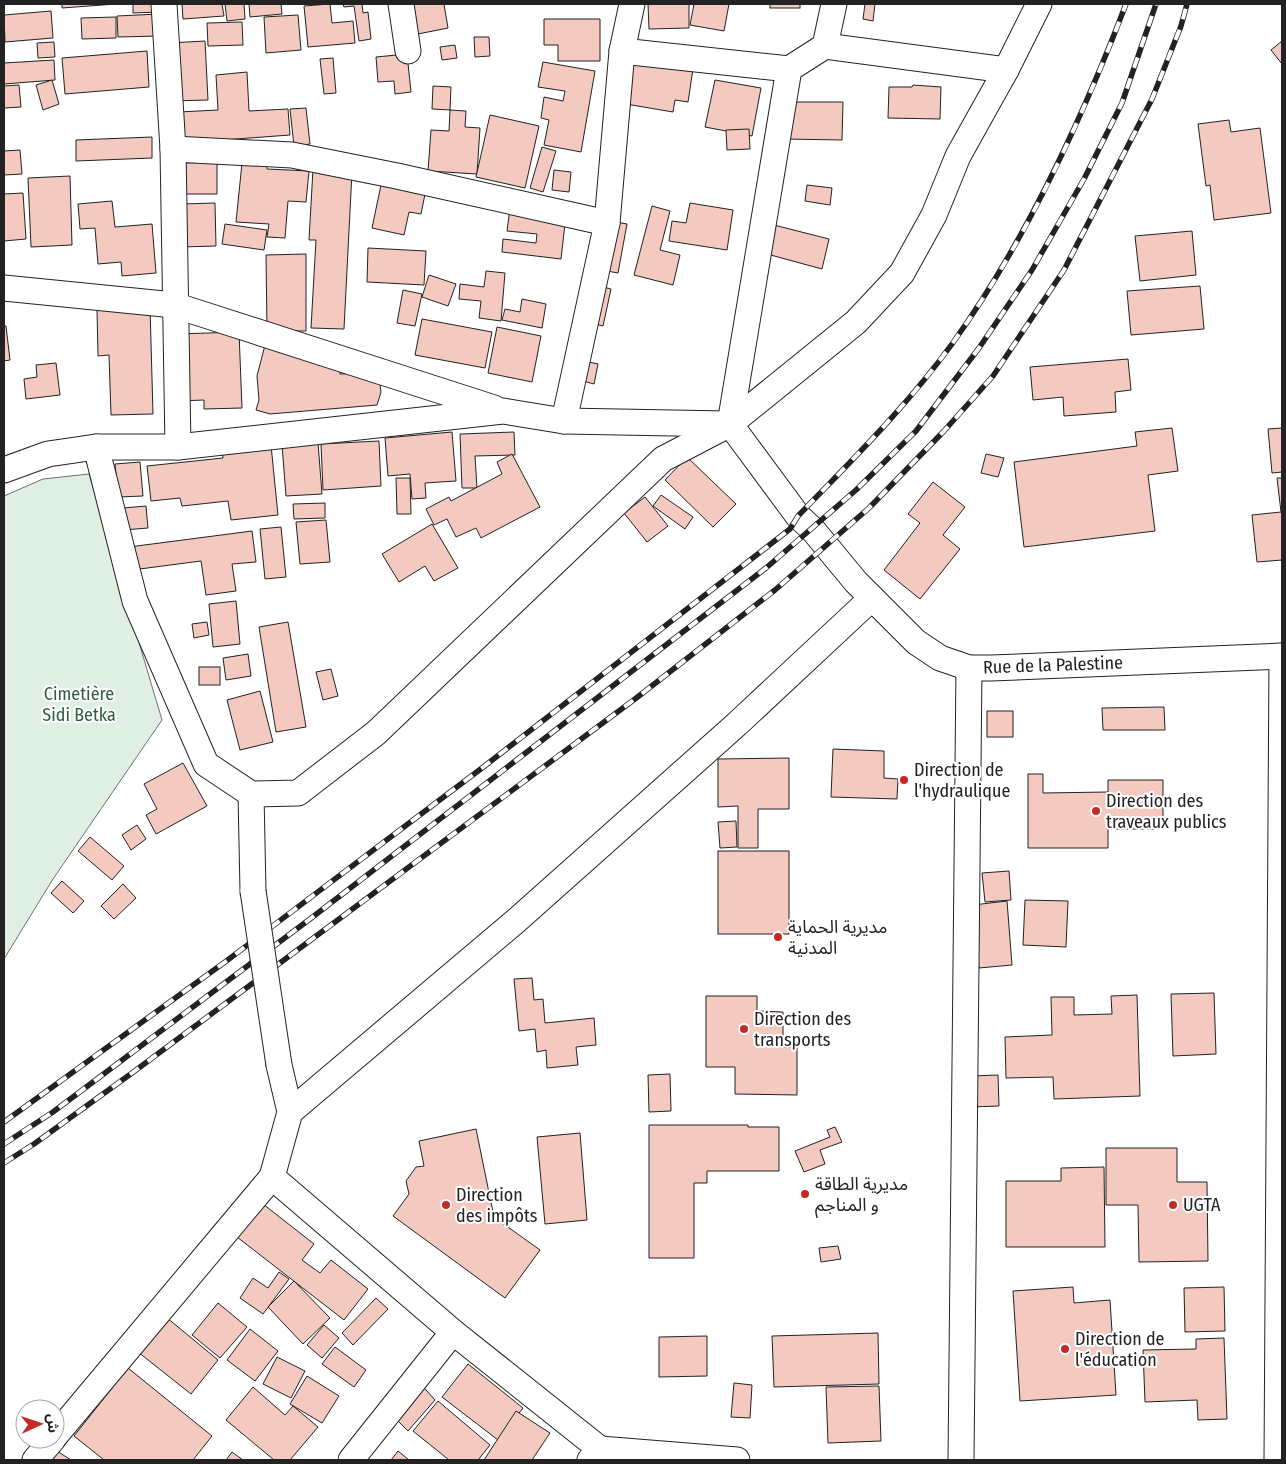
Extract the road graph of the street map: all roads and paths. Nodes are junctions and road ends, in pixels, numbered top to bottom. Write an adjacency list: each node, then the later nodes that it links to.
1 (164, 4): 11 (street)
2 (401, 4): 7 (street)
3 (632, 4): 8 (street)
4 (834, 4): 6 (street)
5 (1039, 4): 10 (street)
6 (825, 46): 9 (street); 10 (street)
7 (408, 51)
8 (622, 52): 9 (street); 12 (street)
9 (789, 69): 17 (street)
10 (1006, 70): 17 (street)
11 (173, 148): 12 (street); 14 (street)
12 (606, 223): 16 (street)
13 (4, 288): 14 (street)
14 (174, 305): 15 (street); 19 (street)
15 (503, 411): 16 (street); 19 (street)
16 (564, 421): 17 (street)
17 (730, 424): 21 (street, Rue de la Palestine); 24 (street)
18 (96, 447): 19 (street); 20 (street); 24 (street)
19 (178, 447)
20 (4, 470)
21 (864, 590): 23 (street, Rue de la Palestine); 25 (street)
22 (1282, 656): 23 (street, Rue de la Palestine); 35 (street)
23 (969, 668): 34 (street)
24 (251, 794): 25 (street, bridge)
25 (290, 1112): 26 (street)
26 (272, 1177): 27 (street); 28 (street)
27 (453, 1332): 30 (street); 32 (street)
28 (65, 1425)
29 (44, 1449): 31 (street)
30 (595, 1455): 33 (street)
31 (35, 1460)
32 (351, 1460)
33 (737, 1460)
34 (961, 1460)
35 (1277, 1460)

